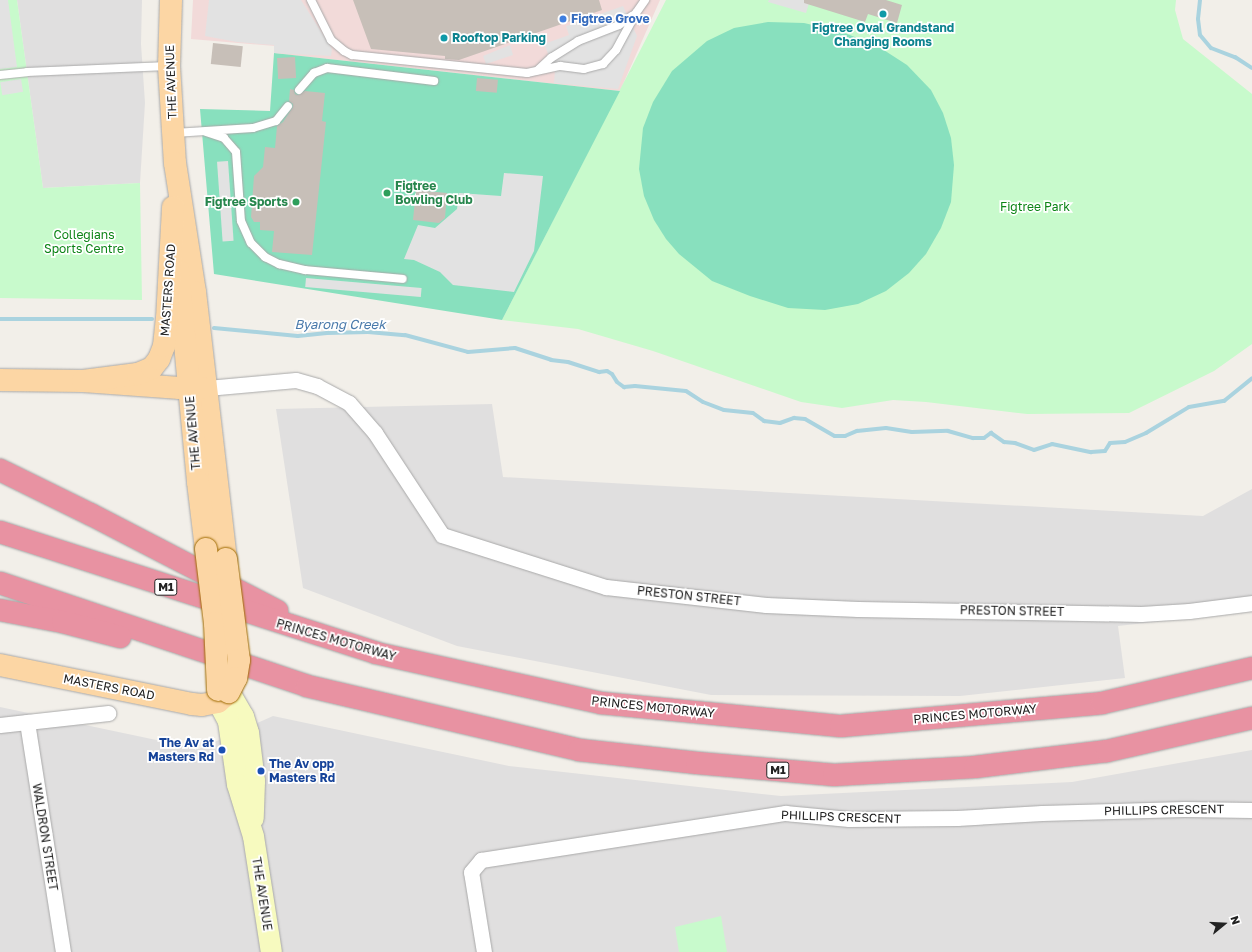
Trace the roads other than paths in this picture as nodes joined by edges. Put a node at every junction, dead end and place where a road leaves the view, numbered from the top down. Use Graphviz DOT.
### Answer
graph roads {
  1 [pos="170,0"];
  2 [pos="311,0"];
  3 [pos="645,0"];
  4 [pos="636,13"];
  5 [pos="169,66"];
  6 [pos="536,71"];
  7 [pos="0,75"];
  8 [pos="434,81"];
  9 [pos="299,90"];
  10 [pos="288,106"];
  11 [pos="206,132"];
  12 [pos="173,133"];
  13 [pos="175,163"];
  14 [pos="403,279"];
  15 [pos="0,380"];
  16 [pos="83,381"];
  17 [pos="198,388"];
  18 [pos="0,470"];
  19 [pos="0,532"];
  20 [pos="0,583"];
  21 [pos="1252,603"];
  22 [pos="0,610"];
  23 [pos="333,641"];
  24 [pos="0,666"];
  25 [pos="1252,668"];
  26 [pos="307,686"];
  27 [pos="225,694"];
  28 [pos="108,713"];
  29 [pos="1252,718"];
  30 [pos="27,722"];
  31 [pos="0,725"];
  32 [pos="1252,810"];
  33 [pos="63,952"];
  34 [pos="271,952"];
  35 [pos="484,952"];
  1 -- 5 [label="main road, THE AVENUE"];
  2 -- 6 [label="lane"];
  3 -- 4 [label="lane"];
  4 -- 6 [label="lane"];
  4 -- 6 [label="lane"];
  5 -- 7 [label="lane"];
  5 -- 12 [label="main road, THE AVENUE"];
  8 -- 9 [label="lane"];
  10 -- 11 [label="lane"];
  11 -- 12 [label="lane"];
  11 -- 14 [label="lane"];
  12 -- 13 [label="main road, THE AVENUE"];
  13 -- 16 [label="main road, MASTERS ROAD"];
  13 -- 17 [label="main road, THE AVENUE"];
  15 -- 16 [label="main road, MASTERS ROAD"];
  16 -- 17 [label="main road, MASTERS ROAD"];
  17 -- 21 [label="street, PRESTON STREET"];
  17 -- 27 [label="main road, THE AVENUE, bridge"];
  17 -- 27 [label="main road, THE AVENUE, bridge"];
  18 -- 23 [label="highway"];
  19 -- 23 [label="highway, PRINCES MOTORWAY / M1"];
  20 -- 26 [label="highway, M1"];
  22 -- 26 [label="highway"];
  23 -- 25 [label="highway, PRINCES MOTORWAY / M1"];
  24 -- 27 [label="main road, MASTERS ROAD"];
  26 -- 29 [label="highway, M1"];
  27 -- 34 [label="main road, THE AVENUE"];
  28 -- 30 [label="street"];
  30 -- 31 [label="street"];
  30 -- 33 [label="street, WALDRON STREET"];
  32 -- 35 [label="street, PHILLIPS CRESCENT"];
}
